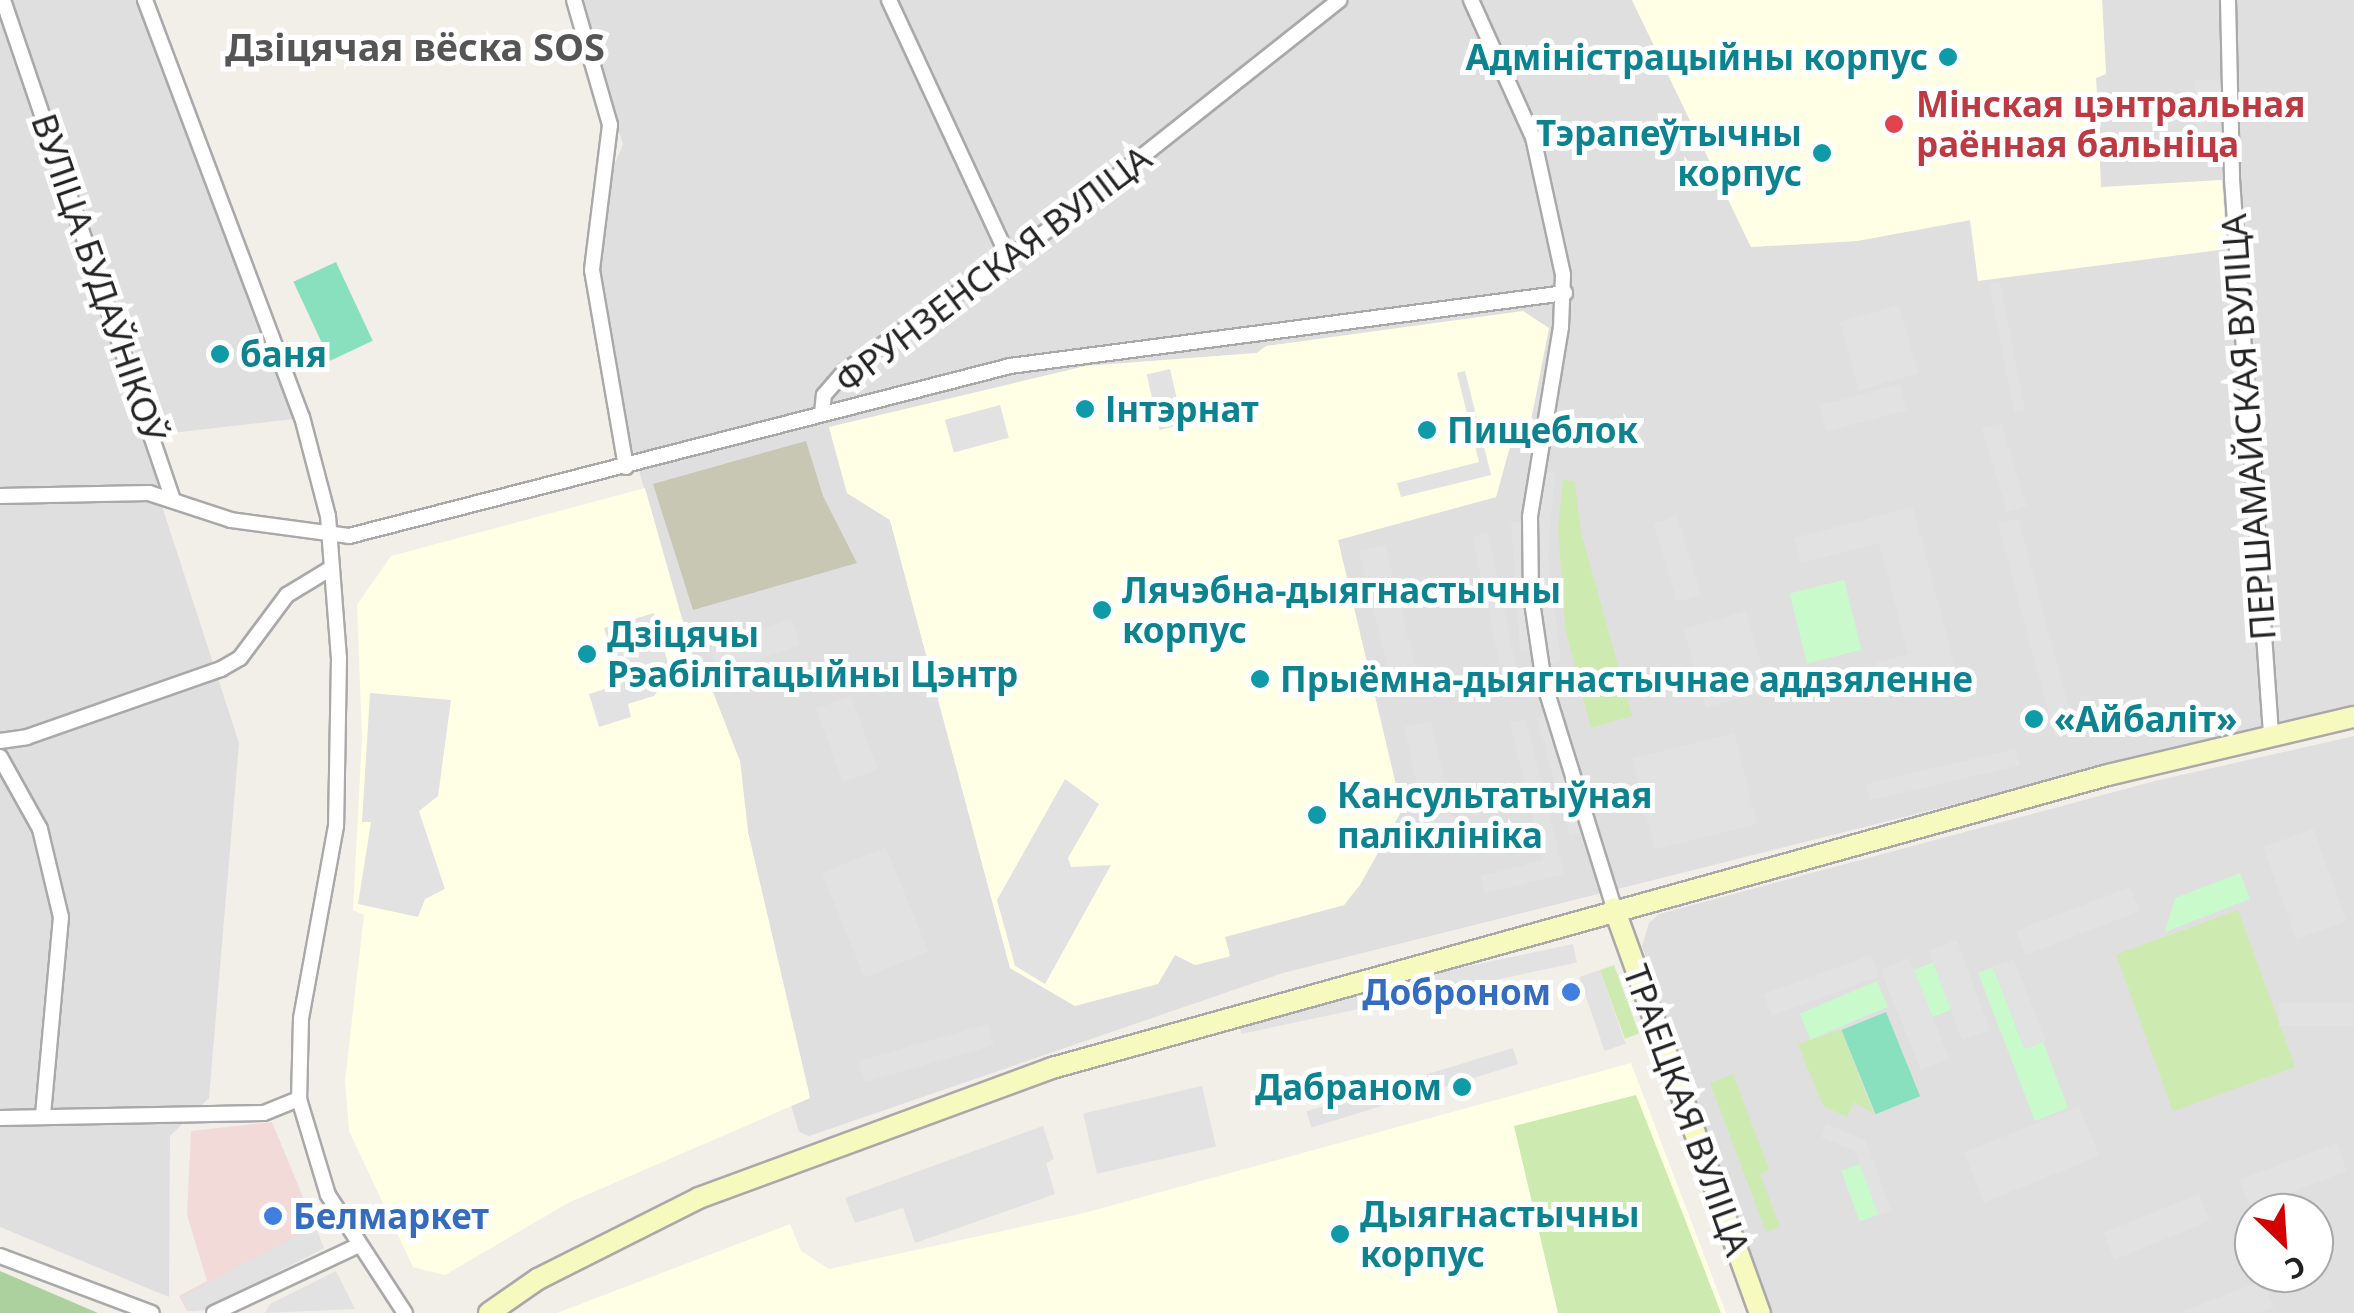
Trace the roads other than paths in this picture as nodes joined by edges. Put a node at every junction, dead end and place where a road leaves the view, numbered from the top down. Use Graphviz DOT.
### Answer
graph roads {
  1 [pos="4,0"];
  2 [pos="145,0"];
  3 [pos="574,0"];
  4 [pos="889,0"];
  5 [pos="1339,0"];
  6 [pos="1471,0"];
  7 [pos="2228,0"];
  8 [pos="1010,258"];
  9 [pos="1565,293"];
  10 [pos="822,413"];
  11 [pos="626,467"];
  12 [pos="0,496"];
  13 [pos="173,500"];
  14 [pos="328,536"];
  15 [pos="330,569"];
  16 [pos="2354,717"];
  17 [pos="2271,734"];
  18 [pos="0,741"];
  19 [pos="0,757"];
  20 [pos="1614,908"];
  21 [pos="299,1099"];
  22 [pos="43,1116"];
  23 [pos="0,1118"];
  24 [pos="357,1246"];
  25 [pos="0,1256"];
  26 [pos="152,1313"];
  27 [pos="214,1313"];
  28 [pos="405,1313"];
  29 [pos="488,1313"];
  30 [pos="1760,1313"];
  1 -- 13 [label="street, ВУЛІЦА БУДАЎНІКОЎ"];
  2 -- 14 [label="street"];
  3 -- 11 [label="street"];
  4 -- 8 [label="street"];
  5 -- 8 [label="street, ФРУНЗЕНСКАЯ ВУЛІЦА"];
  6 -- 9 [label="street"];
  7 -- 17 [label="street, ПЕРШАМАЙСКАЯ ВУЛІЦА"];
  8 -- 10 [label="street, ФРУНЗЕНСКАЯ ВУЛІЦА"];
  9 -- 10 [label="street"];
  9 -- 20 [label="street"];
  10 -- 11 [label="street, ФРУНЗЕНСКАЯ ВУЛІЦА"];
  11 -- 14 [label="street, ФРУНЗЕНСКАЯ ВУЛІЦА"];
  12 -- 13 [label="street"];
  13 -- 14 [label="street"];
  14 -- 15 [label="street"];
  15 -- 18 [label="street"];
  15 -- 21 [label="street"];
  16 -- 17 [label="main road"];
  17 -- 20 [label="main road"];
  19 -- 22 [label="street"];
  20 -- 29 [label="main road"];
  20 -- 30 [label="main road, ТРАЕЦКАЯ ВУЛІЦА"];
  21 -- 22 [label="street"];
  21 -- 24 [label="street"];
  22 -- 23 [label="street"];
  24 -- 27 [label="street"];
  24 -- 28 [label="street"];
  25 -- 26 [label="street"];
}
